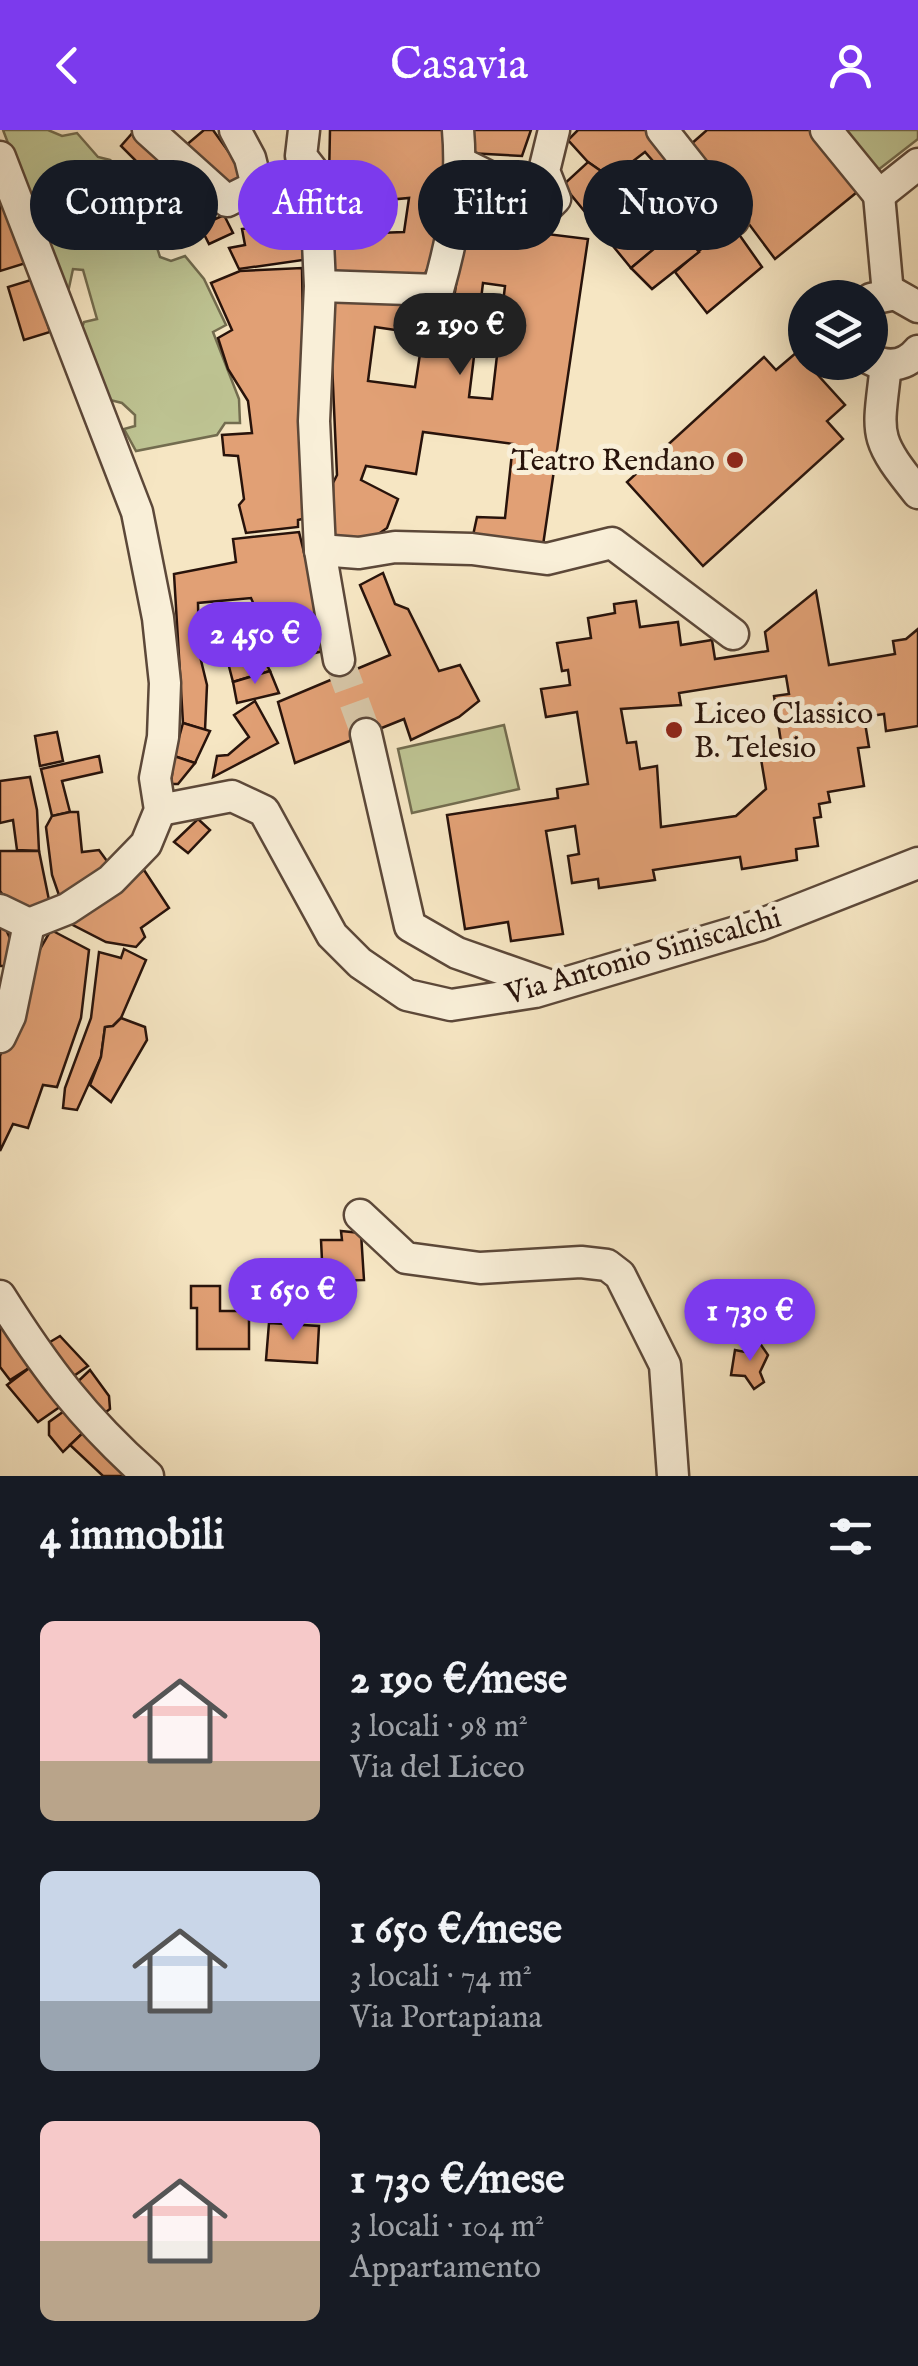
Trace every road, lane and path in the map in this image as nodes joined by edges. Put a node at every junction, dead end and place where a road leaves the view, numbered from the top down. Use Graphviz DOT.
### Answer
graph roads {
  1 [pos="148,130"];
  2 [pos="235,130"];
  3 [pos="276,130"];
  4 [pos="304,130"];
  5 [pos="458,130"];
  6 [pos="554,130"];
  7 [pos="662,130"];
  8 [pos="826,130"];
  9 [pos="0,157"];
  10 [pos="303,160"];
  11 [pos="304,160"];
  12 [pos="461,160"];
  13 [pos="546,160"];
  14 [pos="686,160"];
  15 [pos="918,164"];
  16 [pos="879,194"];
  17 [pos="318,250"];
  18 [pos="449,250"];
  19 [pos="879,280"];
  20 [pos="320,286"];
  21 [pos="888,297"];
  22 [pos="918,307"];
  23 [pos="918,352"];
  24 [pos="888,362"];
  25 [pos="878,380"];
  26 [pos="918,492"];
  27 [pos="320,550"];
  28 [pos="733,634"];
  29 [pos="339,660"];
  30 [pos="366,734"];
  31 [pos="160,810"];
  32 [pos="918,863"];
  33 [pos="0,910"];
  34 [pos="39,921"];
  35 [pos="552,986"];
  36 [pos="0,1037"];
  37 [pos="360,1215"];
  38 [pos="0,1296"];
  39 [pos="148,1476"];
  40 [pos="673,1476"];
  1 -- 2 [label="street"];
  3 -- 10 [label="street"];
  4 -- 11 [label="street"];
  5 -- 12 [label="street"];
  6 -- 13 [label="street"];
  7 -- 14 [label="street"];
  8 -- 16 [label="street"];
  9 -- 31 [label="street"];
  15 -- 16 [label="street"];
  16 -- 19 [label="street"];
  17 -- 20 [label="street"];
  18 -- 20 [label="street"];
  20 -- 27 [label="street"];
  21 -- 22 [label="street"];
  23 -- 24 [label="street"];
  25 -- 26 [label="street"];
  27 -- 28 [label="street"];
  27 -- 29 [label="street"];
  30 -- 35 [label="street"];
  31 -- 34 [label="street"];
  31 -- 35 [label="street, Via Antonio Siniscalchi"];
  32 -- 35 [label="street, Via Antonio Siniscalchi"];
  33 -- 34 [label="street"];
  34 -- 36 [label="street"];
  37 -- 40 [label="street"];
  38 -- 39 [label="street"];
}
